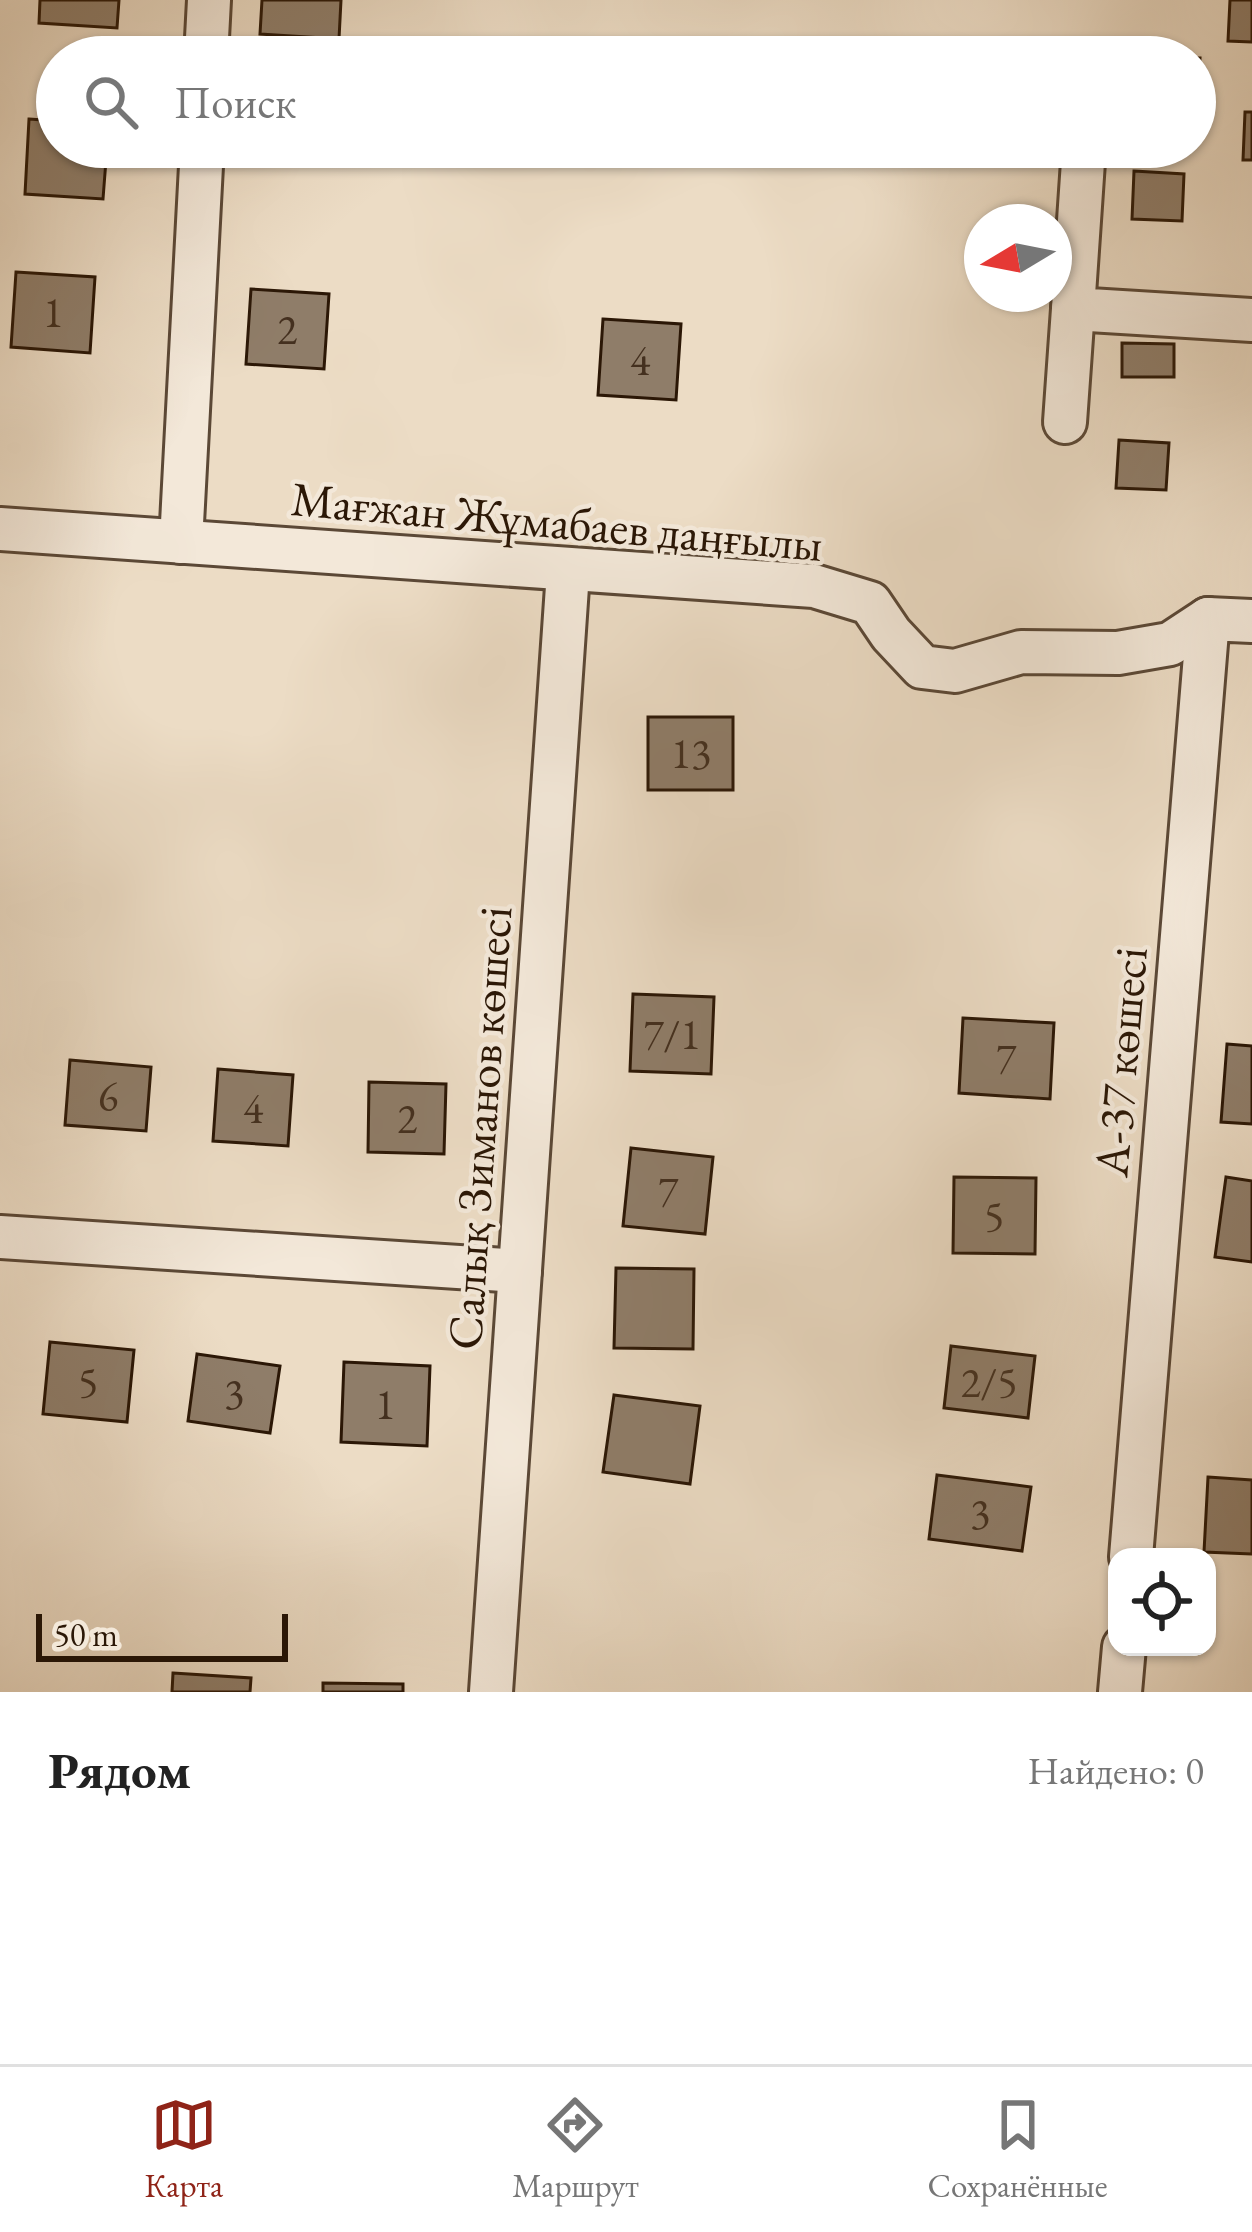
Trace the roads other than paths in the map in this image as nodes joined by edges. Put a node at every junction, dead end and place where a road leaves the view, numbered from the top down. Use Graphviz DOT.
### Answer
graph roads {
  1 [pos="209,0"];
  2 [pos="207,36"];
  3 [pos="201,168"];
  4 [pos="1083,168"];
  5 [pos="1073,309"];
  6 [pos="1252,320"];
  7 [pos="1065,422"];
  8 [pos="0,529"];
  9 [pos="181,542"];
  10 [pos="568,572"];
  11 [pos="1208,619"];
  12 [pos="1252,621"];
  13 [pos="0,1238"];
  14 [pos="520,1271"];
  15 [pos="1132,1548"];
  16 [pos="1123,1656"];
  17 [pos="490,1692"];
  18 [pos="1120,1692"];
  1 -- 2 [label="street"];
  3 -- 9 [label="street"];
  4 -- 5 [label="street"];
  5 -- 6 [label="street"];
  5 -- 7 [label="street"];
  8 -- 9 [label="street, Мағжан Жұмабаев даңғылы"];
  9 -- 10 [label="street, Мағжан Жұмабаев даңғылы"];
  10 -- 11 [label="street, Мағжан Жұмабаев даңғылы"];
  10 -- 14 [label="street, Салық Зиманов көшесі"];
  11 -- 12 [label="street"];
  11 -- 15 [label="street, А-37 көшесі"];
  13 -- 14 [label="street"];
  14 -- 17 [label="street, Салық Зиманов көшесі"];
  16 -- 18 [label="street"];
}
